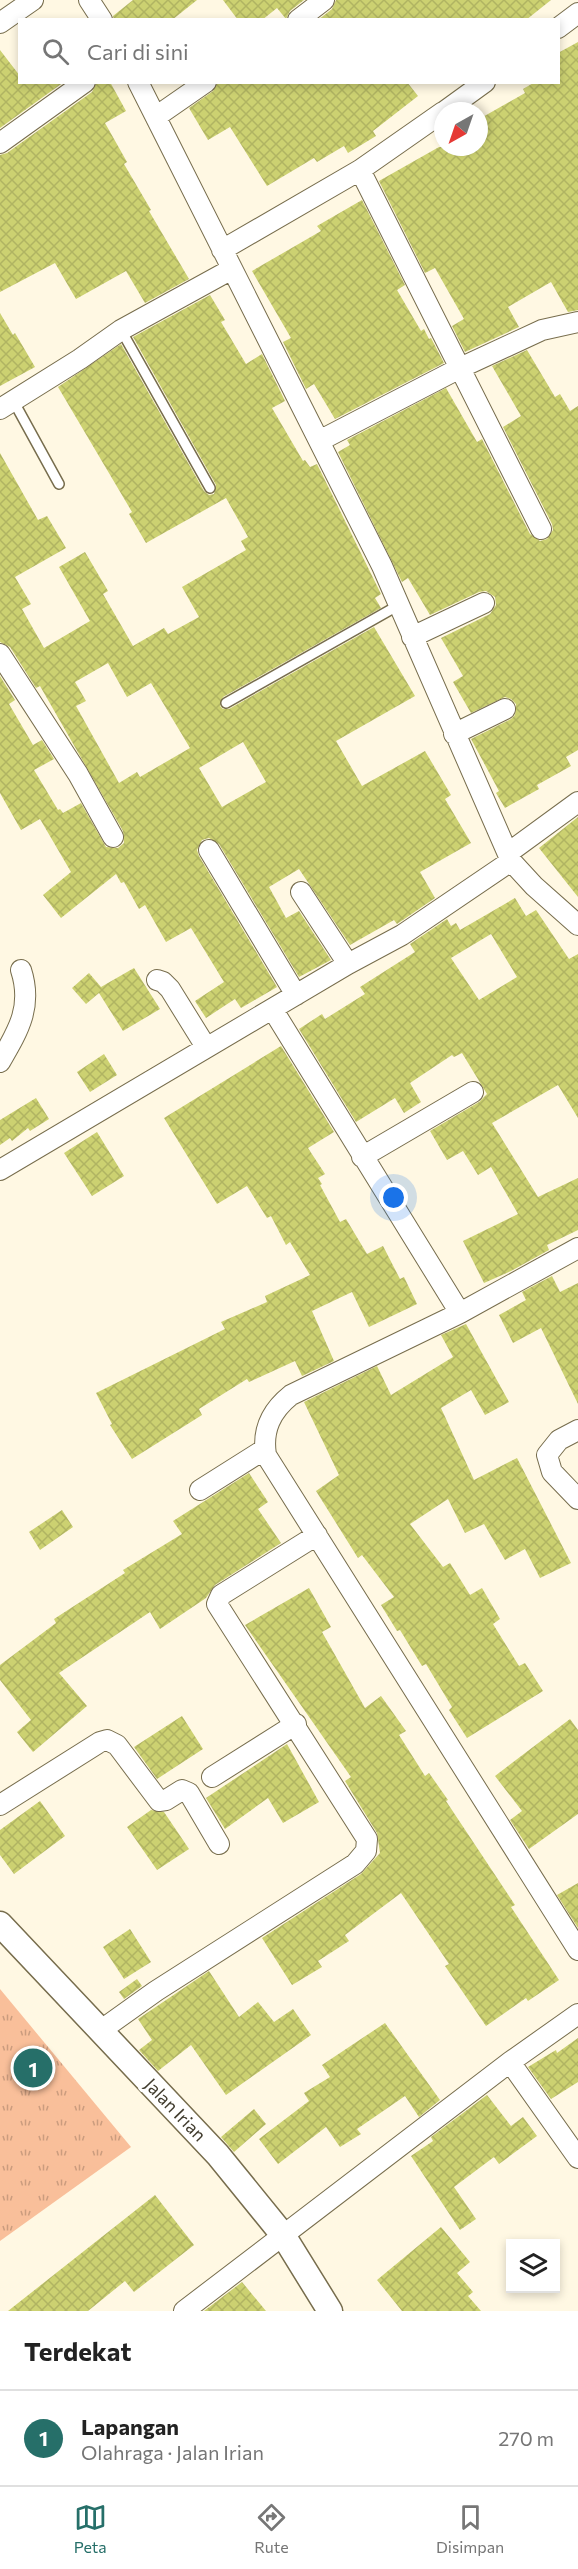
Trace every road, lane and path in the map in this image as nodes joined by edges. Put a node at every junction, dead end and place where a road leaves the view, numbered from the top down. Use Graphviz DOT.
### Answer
graph roads {
  1 [pos="33,0"];
  2 [pos="89,0"];
  3 [pos="324,0"];
  4 [pos="578,13"];
  5 [pos="101,18"];
  6 [pos="301,18"];
  7 [pos="0,23"];
  8 [pos="560,26"];
  9 [pos="82,84"];
  10 [pos="139,84"];
  11 [pos="203,84"];
  12 [pos="482,84"];
  13 [pos="458,102"];
  14 [pos="157,116"];
  15 [pos="434,119"];
  16 [pos="0,143"];
  17 [pos="360,170"];
  18 [pos="222,250"];
  19 [pos="232,269"];
  20 [pos="578,322"];
  21 [pos="121,330"];
  22 [pos="460,368"];
  23 [pos="7,405"];
  24 [pos="319,441"];
  25 [pos="59,484"];
  26 [pos="210,488"];
  27 [pos="541,529"];
  28 [pos="484,603"];
  29 [pos="399,606"];
  30 [pos="412,637"];
  31 [pos="0,654"];
  32 [pos="226,703"];
  33 [pos="505,709"];
  34 [pos="454,734"];
  35 [pos="578,802"];
  36 [pos="113,837"];
  37 [pos="209,850"];
  38 [pos="509,857"];
  39 [pos="302,892"];
  40 [pos="578,925"];
  41 [pos="348,964"];
  42 [pos="21,970"];
  43 [pos="157,980"];
  44 [pos="296,995"];
  45 [pos="273,1010"];
  46 [pos="206,1047"];
  47 [pos="0,1062"];
  48 [pos="472,1092"];
  49 [pos="362,1157"];
  50 [pos="0,1170"];
  51 [pos="578,1248"];
  52 [pos="460,1313"];
  53 [pos="578,1430"];
  54 [pos="265,1449"];
  55 [pos="200,1490"];
  56 [pos="578,1499"];
  57 [pos="317,1535"];
  58 [pos="296,1724"];
  59 [pos="212,1776"];
  60 [pos="0,1805"];
  61 [pos="219,1844"];
  62 [pos="0,1924"];
  63 [pos="578,1950"];
  64 [pos="578,2014"];
  65 [pos="100,2031"];
  66 [pos="510,2062"];
  67 [pos="578,2158"];
  68 [pos="283,2235"];
  69 [pos="184,2311"];
  70 [pos="330,2311"];
  1 -- 7 [label="street"];
  2 -- 5 [label="street"];
  3 -- 6 [label="street"];
  4 -- 8 [label="street"];
  9 -- 16 [label="street"];
  10 -- 14 [label="street"];
  11 -- 14 [label="street"];
  12 -- 13 [label="street"];
  14 -- 18 [label="street"];
  15 -- 17 [label="street"];
  17 -- 18 [label="street"];
  17 -- 22 [label="street"];
  18 -- 19 [label="street"];
  19 -- 21 [label="street"];
  19 -- 24 [label="street"];
  20 -- 22 [label="street"];
  21 -- 23 [label="street"];
  21 -- 26 [label="lane"];
  22 -- 24 [label="street"];
  22 -- 27 [label="street"];
  23 -- 25 [label="lane"];
  24 -- 29 [label="street"];
  28 -- 30 [label="street"];
  29 -- 30 [label="street"];
  29 -- 32 [label="lane"];
  30 -- 34 [label="street"];
  31 -- 36 [label="street"];
  33 -- 34 [label="street"];
  34 -- 38 [label="street"];
  35 -- 38 [label="street"];
  37 -- 44 [label="street"];
  38 -- 40 [label="street"];
  38 -- 41 [label="street"];
  39 -- 41 [label="street"];
  41 -- 44 [label="street"];
  42 -- 47 [label="street"];
  43 -- 46 [label="street"];
  44 -- 45 [label="street"];
  45 -- 46 [label="street"];
  45 -- 49 [label="street"];
  46 -- 50 [label="street"];
  48 -- 49 [label="street"];
  49 -- 52 [label="street"];
  51 -- 52 [label="street"];
  52 -- 54 [label="street"];
  53 -- 56 [label="street"];
  54 -- 55 [label="street"];
  54 -- 57 [label="street"];
  57 -- 58 [label="street"];
  57 -- 63 [label="street"];
  58 -- 59 [label="street"];
  58 -- 65 [label="street"];
  60 -- 61 [label="street"];
  62 -- 65 [label="street, Jalan Irian"];
  64 -- 66 [label="street"];
  65 -- 68 [label="street, Jalan Irian"];
  66 -- 67 [label="street"];
  66 -- 68 [label="street"];
  68 -- 69 [label="street"];
  68 -- 70 [label="street, Jalan Irian"];
}
